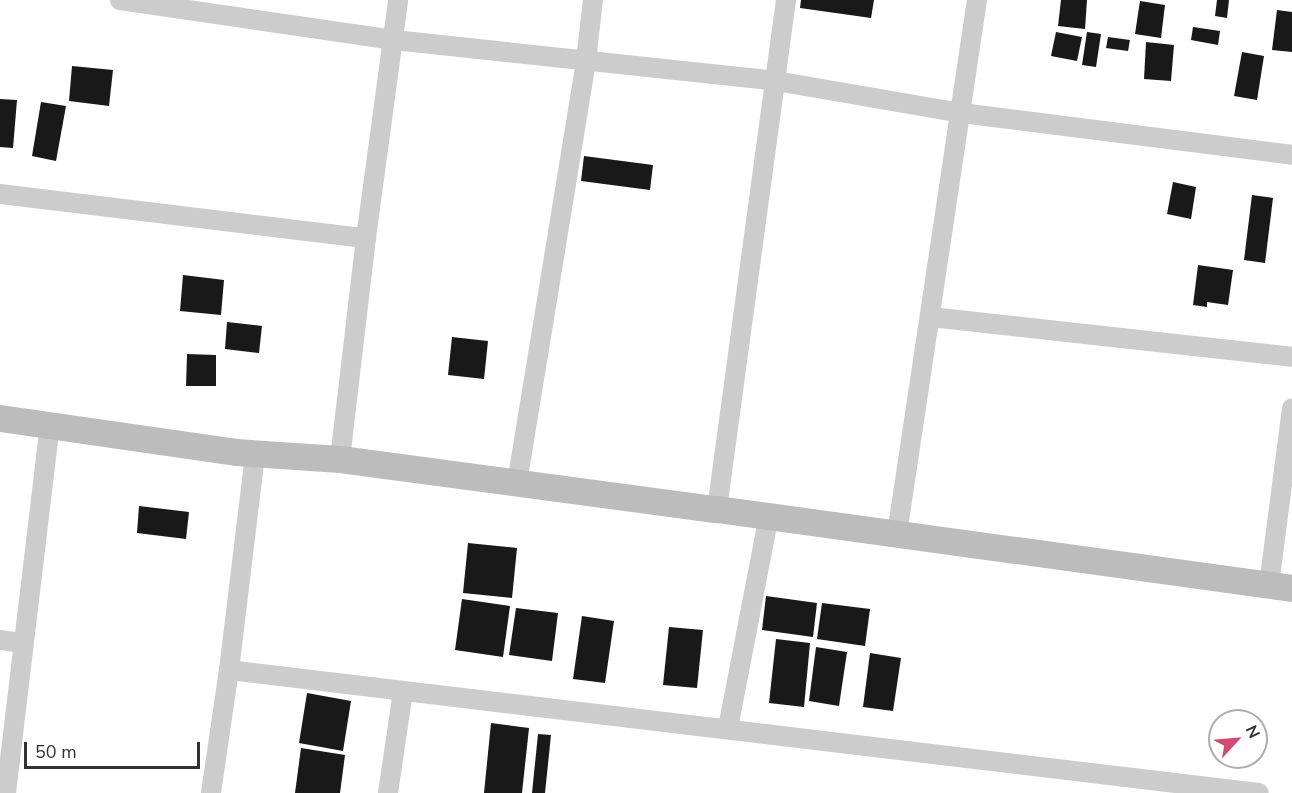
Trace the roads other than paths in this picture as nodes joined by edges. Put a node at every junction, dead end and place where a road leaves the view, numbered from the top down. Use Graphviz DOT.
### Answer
graph roads {
  1 [pos="120,0"];
  2 [pos="398,0"];
  3 [pos="593,0"];
  4 [pos="786,0"];
  5 [pos="977,0"];
  6 [pos="394,40"];
  7 [pos="586,61"];
  8 [pos="776,81"];
  9 [pos="961,113"];
  10 [pos="1292,155"];
  11 [pos="0,194"];
  12 [pos="366,238"];
  13 [pos="931,317"];
  14 [pos="1292,357"];
  15 [pos="1292,408"];
  16 [pos="0,418"];
  17 [pos="51,426"];
  18 [pos="255,455"];
  19 [pos="340,459"];
  20 [pos="518,483"];
  21 [pos="717,508"];
  22 [pos="769,516"];
  23 [pos="897,534"];
  24 [pos="1280,587"];
  25 [pos="0,640"];
  26 [pos="22,643"];
  27 [pos="229,670"];
  28 [pos="403,691"];
  29 [pos="728,728"];
  30 [pos="6,793"];
  31 [pos="211,793"];
  32 [pos="388,793"];
  33 [pos="1259,793"];
  1 -- 6 [label="street"];
  2 -- 6 [label="street"];
  3 -- 7 [label="street"];
  4 -- 8 [label="street"];
  5 -- 9 [label="street"];
  6 -- 7 [label="street"];
  6 -- 12 [label="street"];
  7 -- 8 [label="street"];
  7 -- 20 [label="street"];
  8 -- 9 [label="street"];
  8 -- 21 [label="street"];
  9 -- 10 [label="street"];
  9 -- 13 [label="street"];
  11 -- 12 [label="street"];
  12 -- 19 [label="street"];
  13 -- 14 [label="street"];
  13 -- 23 [label="street"];
  15 -- 24 [label="street"];
  16 -- 17 [label="street"];
  17 -- 18 [label="street"];
  17 -- 26 [label="street"];
  18 -- 19 [label="street"];
  18 -- 27 [label="street"];
  19 -- 20 [label="street"];
  20 -- 21 [label="street"];
  21 -- 22 [label="street"];
  22 -- 23 [label="street"];
  22 -- 29 [label="street"];
  23 -- 24 [label="street"];
  25 -- 26 [label="street"];
  26 -- 30 [label="street"];
  27 -- 28 [label="street"];
  27 -- 31 [label="street"];
  28 -- 29 [label="street"];
  28 -- 32 [label="street"];
  29 -- 33 [label="street"];
}
